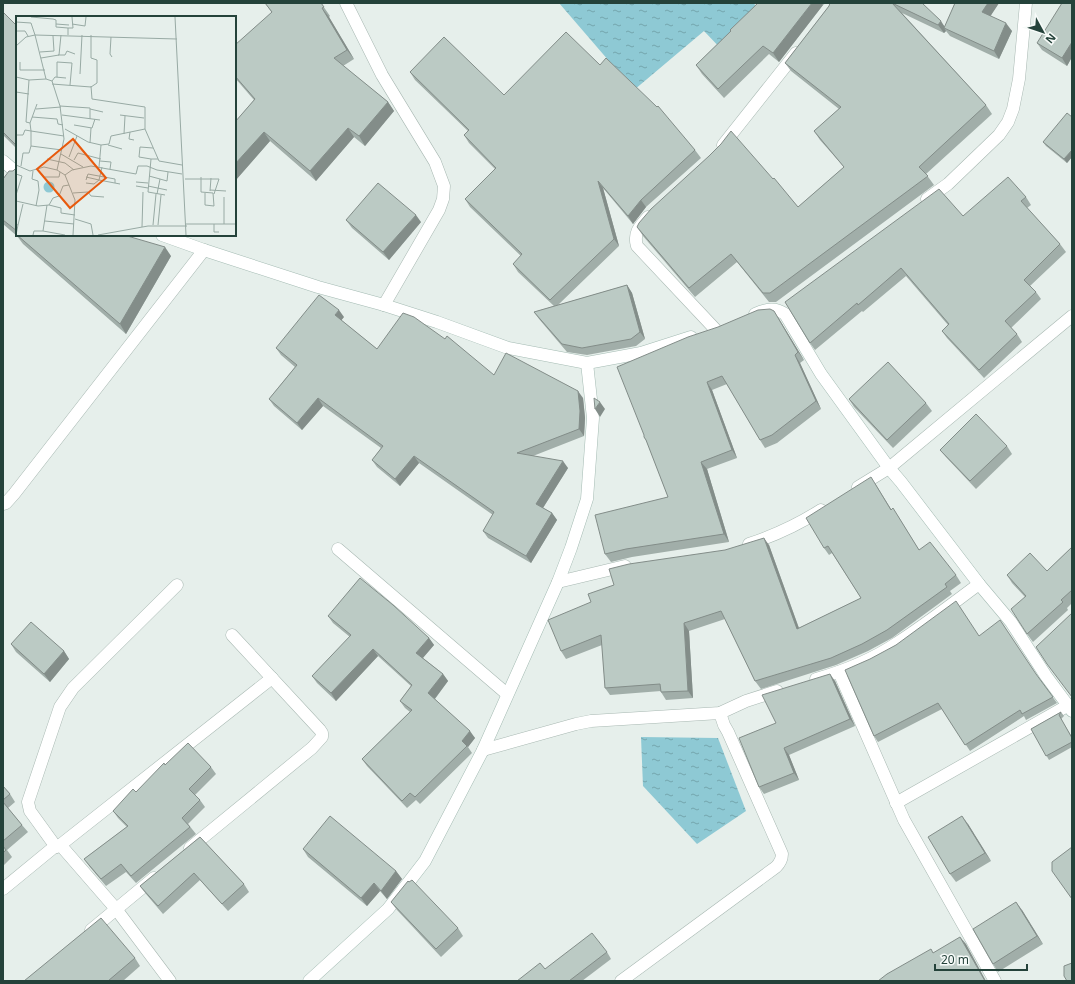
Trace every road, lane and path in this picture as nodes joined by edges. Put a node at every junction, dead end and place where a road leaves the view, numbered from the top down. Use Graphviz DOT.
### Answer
graph roads {
  1 [pos="346,3"];
  2 [pos="1026,3"];
  3 [pos="805,42"];
  4 [pos="716,153"];
  5 [pos="3,161"];
  6 [pos="16,172"];
  7 [pos="658,206"];
  8 [pos="916,208"];
  9 [pos="165,236"];
  10 [pos="204,250"];
  11 [pos="791,300"];
  12 [pos="384,305"];
  13 [pos="778,309"];
  14 [pos="1072,316"];
  15 [pos="747,317"];
  16 [pos="727,325"];
  17 [pos="715,329"];
  18 [pos="587,364"];
  19 [pos="889,468"];
  20 [pos="849,493"];
  21 [pos="3,504"];
  22 [pos="829,505"];
  23 [pos="736,548"];
  24 [pos="338,549"];
  25 [pos="633,564"];
  26 [pos="558,582"];
  27 [pos="178,584"];
  28 [pos="979,584"];
  29 [pos="232,635"];
  30 [pos="839,672"];
  31 [pos="272,678"];
  32 [pos="803,683"];
  33 [pos="789,688"];
  34 [pos="507,694"];
  35 [pos="1070,708"];
  36 [pos="720,713"];
  37 [pos="483,750"];
  38 [pos="896,803"];
  39 [pos="57,846"];
  40 [pos="183,854"];
  41 [pos="165,869"];
  42 [pos="3,889"];
  43 [pos="116,909"];
  44 [pos="81,938"];
  45 [pos="170,981"];
  46 [pos="309,981"];
  47 [pos="621,981"];
  48 [pos="995,981"];
  1 -- 12 [label="street"];
  2 -- 8 [label="street"];
  3 -- 4 [label="street"];
  5 -- 6 [label="street"];
  7 -- 17 [label="street"];
  9 -- 10 [label="street"];
  10 -- 12 [label="street"];
  10 -- 21 [label="street"];
  11 -- 13 [label="street"];
  12 -- 18 [label="street"];
  13 -- 15 [label="street"];
  13 -- 19 [label="street"];
  14 -- 19 [label="street"];
  16 -- 17 [label="street"];
  17 -- 18 [label="street"];
  18 -- 26 [label="street"];
  19 -- 20 [label="street"];
  19 -- 28 [label="street"];
  22 -- 23 [label="street"];
  24 -- 34 [label="street"];
  25 -- 26 [label="street"];
  26 -- 34 [label="street"];
  27 -- 39 [label="street"];
  28 -- 30 [label="street"];
  28 -- 35 [label="street"];
  29 -- 31 [label="street"];
  30 -- 32 [label="street"];
  30 -- 38 [label="street"];
  31 -- 39 [label="street"];
  31 -- 40 [label="street"];
  33 -- 36 [label="street"];
  34 -- 37 [label="street"];
  35 -- 38 [label="street"];
  36 -- 37 [label="street"];
  36 -- 47 [label="street"];
  37 -- 46 [label="street"];
  38 -- 48 [label="street"];
  39 -- 42 [label="street"];
  39 -- 43 [label="street"];
  41 -- 43 [label="street"];
  43 -- 44 [label="street"];
  43 -- 45 [label="street"];
}
